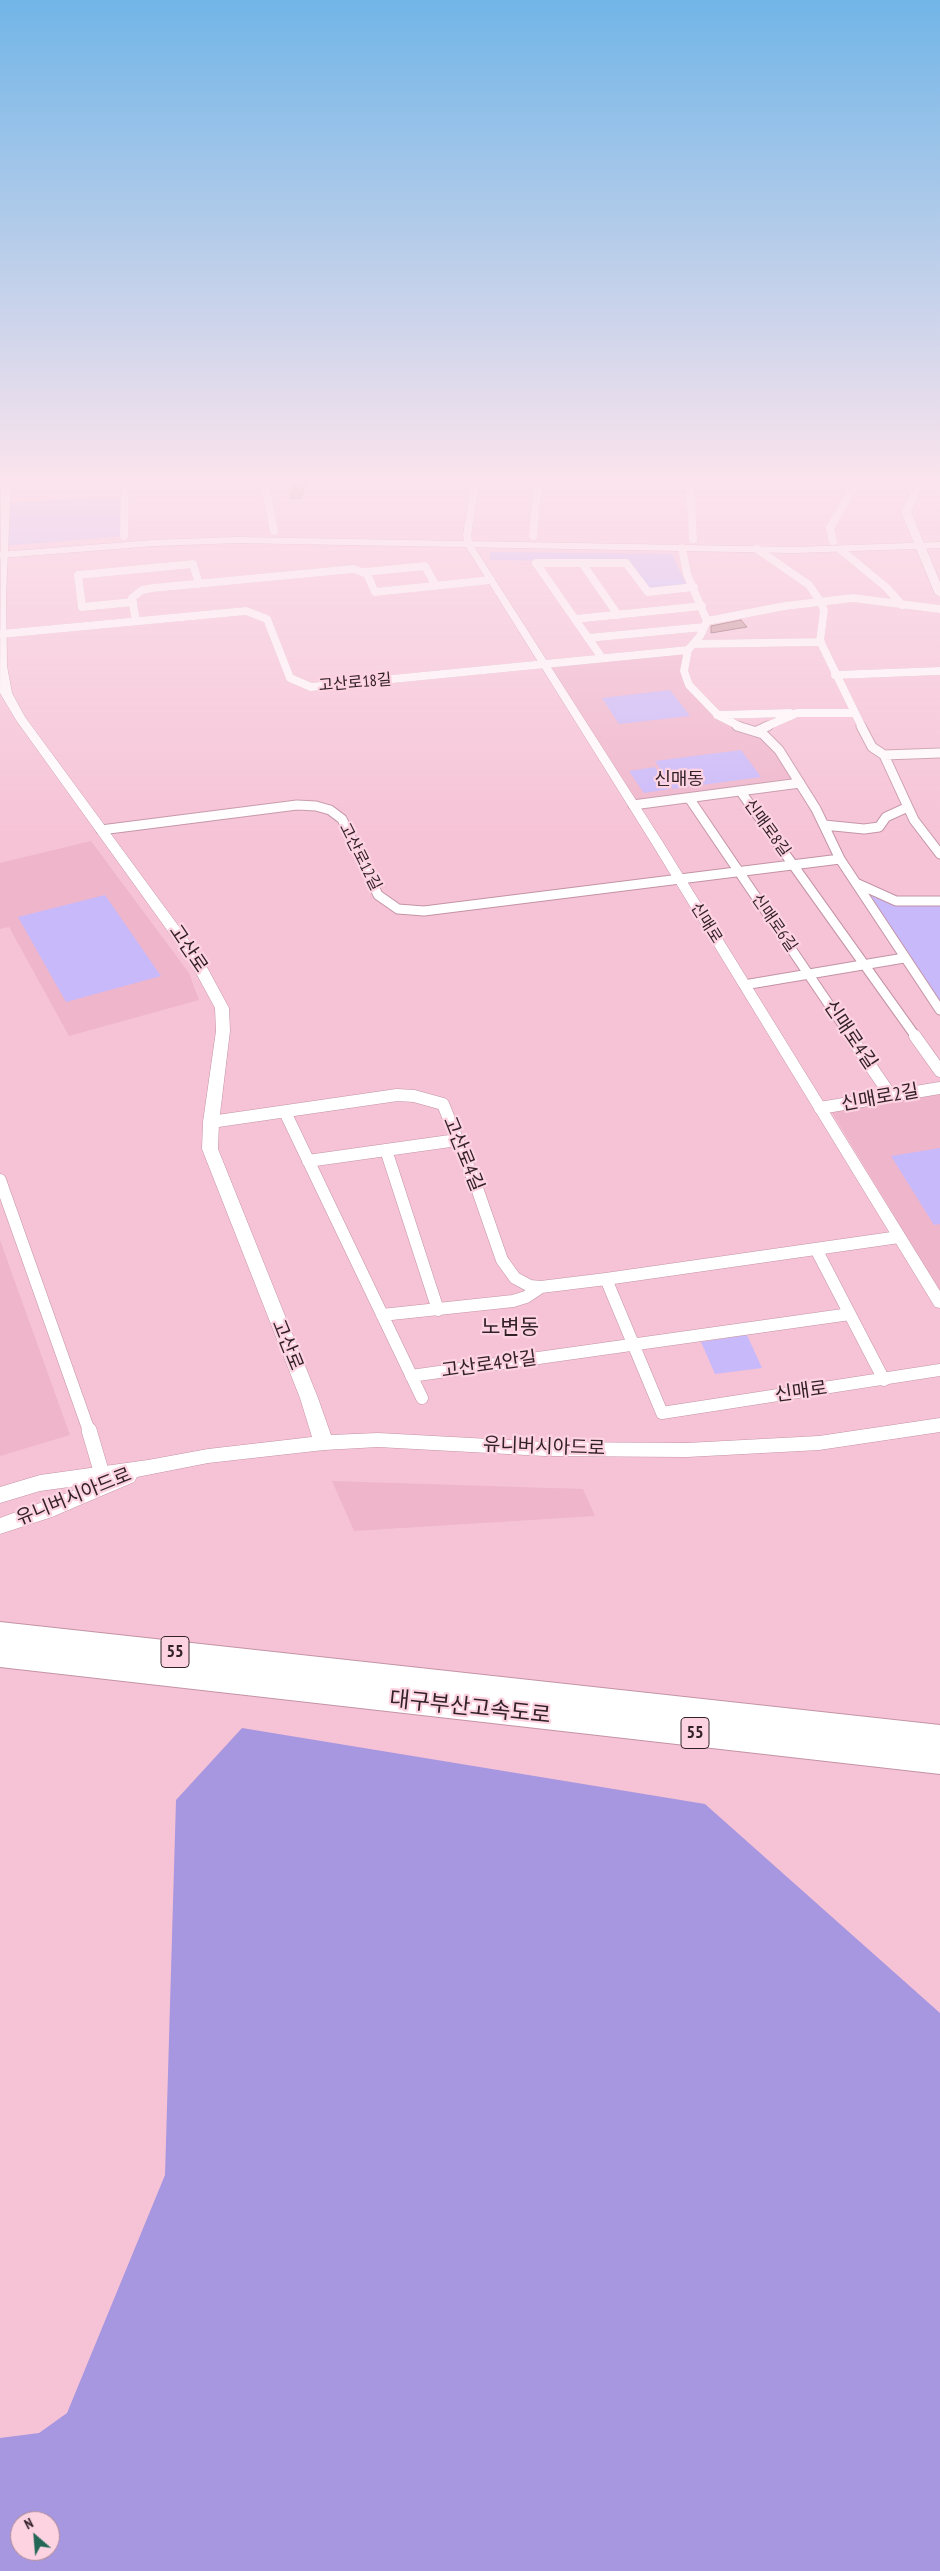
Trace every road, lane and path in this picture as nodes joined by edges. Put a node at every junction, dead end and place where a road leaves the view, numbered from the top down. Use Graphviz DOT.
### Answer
graph roads {
  1 [pos="133,602"];
  2 [pos="1,603"];
  3 [pos="81,603"];
  4 [pos="123,603"];
  5 [pos="505,603"];
  6 [pos="563,603"];
  7 [pos="610,603"];
  8 [pos="701,603"];
  9 [pos="810,603"];
  10 [pos="821,603"];
  11 [pos="890,603"];
  12 [pos="902,605"];
  13 [pos="702,606"];
  14 [pos="940,609"];
  15 [pos="618,615"];
  16 [pos="575,620"];
  17 [pos="136,621"];
  18 [pos="705,624"];
  19 [pos="1,634"];
  20 [pos="588,638"];
  21 [pos="821,642"];
  22 [pos="691,647"];
  23 [pos="602,658"];
  24 [pos="543,664"];
  25 [pos="940,671"];
  26 [pos="835,675"];
  27 [pos="796,713"];
  28 [pos="854,713"];
  29 [pos="718,715"];
  30 [pos="757,731"];
  31 [pos="940,753"];
  32 [pos="884,755"];
  33 [pos="800,783"];
  34 [pos="741,792"];
  35 [pos="689,798"];
  36 [pos="633,805"];
  37 [pos="908,807"];
  38 [pos="824,825"];
  39 [pos="101,830"];
  40 [pos="940,854"];
  41 [pos="840,859"];
  42 [pos="793,864"];
  43 [pos="738,872"];
  44 [pos="678,878"];
  45 [pos="856,883"];
  46 [pos="940,901"];
  47 [pos="904,958"];
  48 [pos="864,965"];
  49 [pos="809,974"];
  50 [pos="744,985"];
  51 [pos="940,1010"];
  52 [pos="940,1071"];
  53 [pos="940,1088"];
  54 [pos="891,1096"];
  55 [pos="820,1108"];
  56 [pos="285,1112"];
  57 [pos="211,1122"];
  58 [pos="457,1140"];
  59 [pos="386,1150"];
  60 [pos="308,1161"];
  61 [pos="0,1180"];
  62 [pos="899,1237"];
  63 [pos="816,1249"];
  64 [pos="606,1279"];
  65 [pos="541,1287"];
  66 [pos="940,1303"];
  67 [pos="438,1310"];
  68 [pos="850,1314"];
  69 [pos="382,1315"];
  70 [pos="634,1346"];
  71 [pos="940,1370"];
  72 [pos="411,1376"];
  73 [pos="884,1380"];
  74 [pos="422,1398"];
  75 [pos="940,1425"];
  76 [pos="324,1443"];
  77 [pos="148,1468"];
  78 [pos="102,1474"];
  79 [pos="0,1495"];
  80 [pos="0,1526"];
  81 [pos="0,1634"];
  82 [pos="0,1655"];
  83 [pos="348,1682"];
  84 [pos="453,1695"];
  85 [pos="940,1738"];
  86 [pos="940,1761"];
  1 -- 17 [label="street"];
  2 -- 19 [label="main road, 고산로"];
  3 -- 4 [label="street"];
  5 -- 24 [label="street, 신매로"];
  6 -- 16 [label="street"];
  7 -- 15 [label="street"];
  8 -- 13 [label="street"];
  9 -- 18 [label="street"];
  10 -- 21 [label="street"];
  11 -- 12 [label="street"];
  12 -- 14 [label="street"];
  13 -- 15 [label="street"];
  13 -- 18 [label="street"];
  15 -- 16 [label="street"];
  16 -- 20 [label="street"];
  17 -- 19 [label="street, 고산로18길"];
  17 -- 24 [label="street, 고산로18길"];
  18 -- 20 [label="street"];
  18 -- 22 [label="street"];
  19 -- 39 [label="main road, 고산로"];
  20 -- 23 [label="street"];
  21 -- 22 [label="street, 고산로18길"];
  21 -- 26 [label="street"];
  22 -- 23 [label="street, 고산로18길"];
  22 -- 29 [label="street"];
  23 -- 24 [label="street, 고산로18길"];
  24 -- 36 [label="street, 신매로"];
  25 -- 26 [label="street"];
  26 -- 28 [label="street"];
  27 -- 28 [label="street"];
  27 -- 29 [label="street"];
  27 -- 30 [label="street"];
  28 -- 32 [label="street"];
  29 -- 30 [label="street"];
  30 -- 33 [label="street"];
  31 -- 32 [label="street"];
  32 -- 37 [label="street"];
  33 -- 34 [label="street, 신매로8길"];
  33 -- 38 [label="street"];
  34 -- 35 [label="street, 신매로8길"];
  34 -- 42 [label="street, 신매로8길"];
  35 -- 36 [label="street, 신매로8길"];
  35 -- 43 [label="street"];
  36 -- 44 [label="street, 신매로"];
  37 -- 38 [label="street"];
  37 -- 40 [label="street"];
  38 -- 41 [label="street"];
  39 -- 44 [label="street, 고산로12길"];
  39 -- 57 [label="main road, 고산로"];
  41 -- 42 [label="street, 신매로6길"];
  41 -- 45 [label="street"];
  42 -- 43 [label="street, 신매로6길"];
  42 -- 48 [label="street"];
  43 -- 44 [label="street, 신매로6길"];
  43 -- 49 [label="street, 신매로6길"];
  44 -- 50 [label="street, 신매로"];
  45 -- 46 [label="street"];
  45 -- 47 [label="street"];
  47 -- 48 [label="street, 신매로4길"];
  47 -- 51 [label="street"];
  48 -- 49 [label="street, 신매로4길"];
  48 -- 52 [label="street"];
  49 -- 50 [label="street, 신매로4길"];
  49 -- 54 [label="street, 신매로4길"];
  50 -- 55 [label="street, 신매로"];
  53 -- 54 [label="street, 신매로2길"];
  54 -- 55 [label="street, 신매로2길"];
  55 -- 62 [label="street, 신매로"];
  56 -- 57 [label="street, 고산로4길"];
  56 -- 58 [label="street, 고산로4길"];
  56 -- 60 [label="street"];
  57 -- 76 [label="main road, 고산로"];
  58 -- 59 [label="street"];
  58 -- 65 [label="street, 고산로4길"];
  59 -- 60 [label="street"];
  59 -- 67 [label="street"];
  60 -- 69 [label="street"];
  61 -- 78 [label="street"];
  62 -- 63 [label="street, 고산로4길"];
  62 -- 66 [label="street, 신매로"];
  63 -- 64 [label="street, 고산로4길"];
  63 -- 68 [label="street"];
  64 -- 65 [label="street, 고산로4길"];
  64 -- 70 [label="street"];
  65 -- 67 [label="street"];
  67 -- 69 [label="street"];
  68 -- 70 [label="street, 고산로4안길"];
  68 -- 73 [label="street"];
  69 -- 72 [label="street"];
  70 -- 72 [label="street, 고산로4안길"];
  70 -- 73 [label="street, 신매로"];
  71 -- 73 [label="street, 신매로"];
  72 -- 74 [label="street"];
  75 -- 76 [label="main road, 유니버시아드로"];
  76 -- 77 [label="main road, 유니버시아드로"];
  77 -- 78 [label="main road, 유니버시아드로"];
  77 -- 80 [label="main road, 유니버시아드로"];
  78 -- 79 [label="main road, 유니버시아드로"];
  81 -- 83 [label="highway, 대구부산고속도로 / 55"];
  82 -- 83 [label="highway, 대구부산고속도로 / 55"];
  83 -- 84 [label="highway, 대구부산고속도로 / 55"];
  84 -- 85 [label="highway, 대구부산고속도로 / 55"];
  84 -- 86 [label="highway, 대구부산고속도로 / 55"];
}
